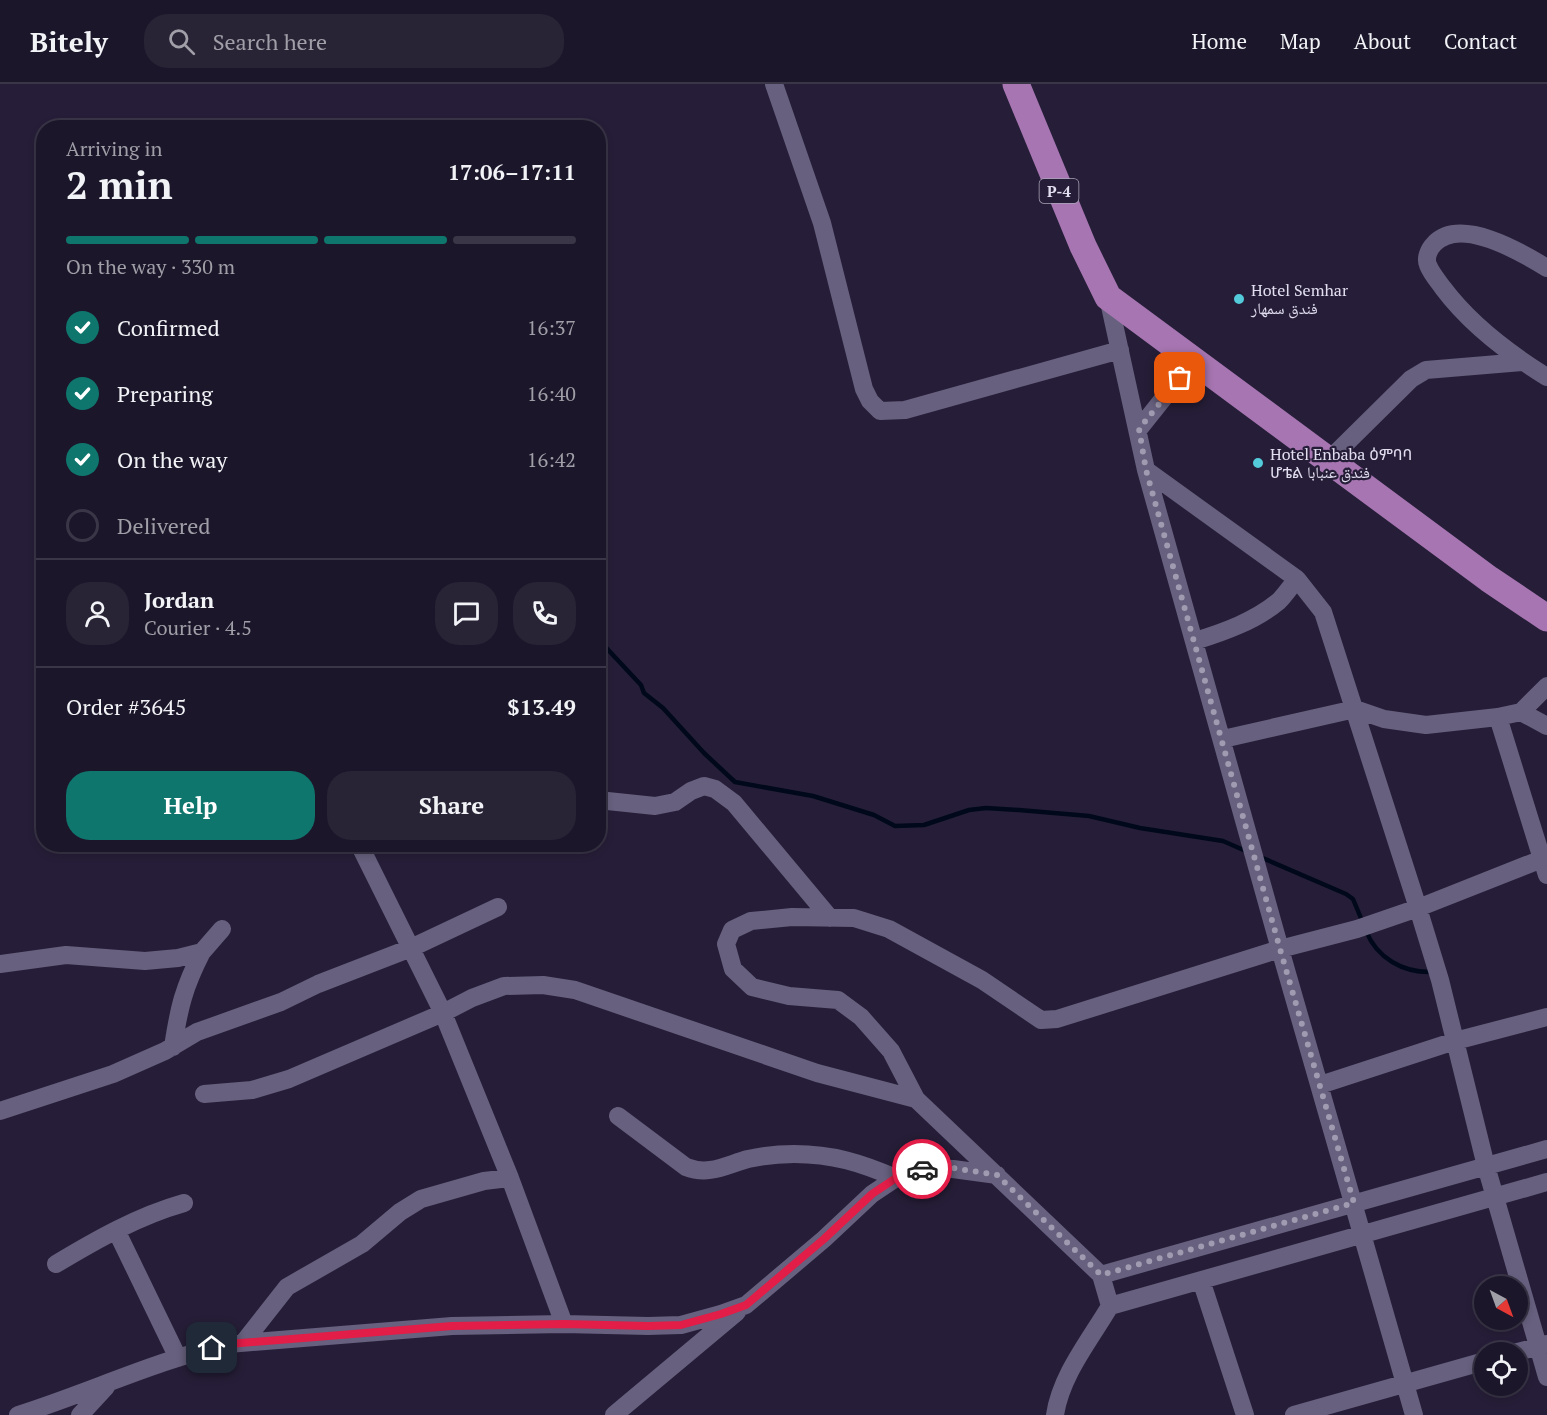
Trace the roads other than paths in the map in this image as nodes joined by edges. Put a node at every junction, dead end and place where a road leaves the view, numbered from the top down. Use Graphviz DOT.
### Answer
graph roads {
  1 [pos="774,84"];
  2 [pos="1016,84"];
  3 [pos="1547,268"];
  4 [pos="1108,297"];
  5 [pos="1120,350"];
  6 [pos="1194,360"];
  7 [pos="1522,362"];
  8 [pos="1547,377"];
  9 [pos="1139,429"];
  10 [pos="1329,460"];
  11 [pos="1146,470"];
  12 [pos="1297,579"];
  13 [pos="1547,618"];
  14 [pos="1195,641"];
  15 [pos="1547,686"];
  16 [pos="1355,709"];
  17 [pos="1521,712"];
  18 [pos="1498,717"];
  19 [pos="1547,726"];
  20 [pos="1223,739"];
  21 [pos="606,801"];
  22 [pos="363,852"];
  23 [pos="1545,864"];
  24 [pos="498,907"];
  25 [pos="1418,908"];
  26 [pos="830,918"];
  27 [pos="222,929"];
  28 [pos="411,948"];
  29 [pos="1280,949"];
  30 [pos="202,952"];
  31 [pos="0,964"];
  32 [pos="443,1013"];
  33 [pos="1547,1017"];
  34 [pos="1455,1041"];
  35 [pos="173,1047"];
  36 [pos="1320,1084"];
  37 [pos="204,1094"];
  38 [pos="916,1099"];
  39 [pos="0,1111"];
  40 [pos="618,1116"];
  41 [pos="1547,1149"];
  42 [pos="1486,1166"];
  43 [pos="997,1175"];
  44 [pos="510,1178"];
  45 [pos="896,1178"];
  46 [pos="1547,1182"];
  47 [pos="1495,1197"];
  48 [pos="184,1203"];
  49 [pos="1354,1203"];
  50 [pos="116,1230"];
  51 [pos="1362,1234"];
  52 [pos="56,1264"];
  53 [pos="1101,1275"];
  54 [pos="1201,1280"];
  55 [pos="746,1305"];
  56 [pos="1110,1306"];
  57 [pos="564,1324"];
  58 [pos="243,1343"];
  59 [pos="1543,1345"];
  60 [pos="1528,1349"];
  61 [pos="178,1358"];
  62 [pos="1474,1364"];
  63 [pos="1547,1377"];
  64 [pos="110,1384"];
  65 [pos="1405,1384"];
  66 [pos="18,1415"];
  67 [pos="80,1415"];
  68 [pos="614,1415"];
  69 [pos="1055,1415"];
  70 [pos="1245,1415"];
  71 [pos="1294,1415"];
  72 [pos="1414,1415"];
  1 -- 5 [label="street"];
  2 -- 4 [label="highway, P-4"];
  3 -- 7 [label="street"];
  4 -- 5 [label="street"];
  4 -- 6 [label="highway, P-4"];
  5 -- 9 [label="street"];
  6 -- 9 [label="street"];
  6 -- 10 [label="highway, P-4"];
  7 -- 8 [label="street"];
  7 -- 10 [label="street"];
  9 -- 11 [label="street"];
  10 -- 13 [label="highway, P-4"];
  11 -- 12 [label="street"];
  11 -- 14 [label="street"];
  12 -- 14 [label="street"];
  12 -- 16 [label="street"];
  14 -- 20 [label="street"];
  15 -- 17 [label="street"];
  16 -- 18 [label="street"];
  16 -- 20 [label="street"];
  16 -- 25 [label="street"];
  17 -- 18 [label="street"];
  17 -- 19 [label="street"];
  18 -- 23 [label="street"];
  20 -- 29 [label="street"];
  21 -- 26 [label="street"];
  22 -- 28 [label="street"];
  23 -- 25 [label="street"];
  24 -- 28 [label="street"];
  25 -- 29 [label="street"];
  25 -- 34 [label="street"];
  26 -- 29 [label="street"];
  26 -- 38 [label="street"];
  27 -- 30 [label="street"];
  28 -- 32 [label="street"];
  28 -- 35 [label="street"];
  29 -- 36 [label="street"];
  30 -- 31 [label="street"];
  30 -- 35 [label="street"];
  32 -- 37 [label="street"];
  32 -- 38 [label="street"];
  32 -- 44 [label="street"];
  33 -- 34 [label="street"];
  34 -- 36 [label="street"];
  34 -- 42 [label="street"];
  35 -- 39 [label="street"];
  36 -- 49 [label="street"];
  38 -- 43 [label="street"];
  40 -- 45 [label="street"];
  41 -- 42 [label="street"];
  42 -- 47 [label="street"];
  42 -- 49 [label="street"];
  43 -- 45 [label="street"];
  43 -- 53 [label="street"];
  44 -- 57 [label="street"];
  44 -- 58 [label="street"];
  45 -- 55 [label="street"];
  46 -- 47 [label="street"];
  47 -- 51 [label="street"];
  47 -- 59 [label="street"];
  48 -- 50 [label="street"];
  49 -- 51 [label="street"];
  49 -- 53 [label="street"];
  50 -- 52 [label="street"];
  50 -- 61 [label="street"];
  51 -- 54 [label="street"];
  51 -- 65 [label="street"];
  53 -- 56 [label="street"];
  54 -- 56 [label="street"];
  54 -- 70 [label="street"];
  55 -- 57 [label="street"];
  55 -- 68 [label="street"];
  56 -- 69 [label="street"];
  57 -- 58 [label="street"];
  58 -- 61 [label="street"];
  59 -- 60 [label="street"];
  59 -- 63 [label="street"];
  61 -- 64 [label="street"];
  62 -- 65 [label="street"];
  64 -- 66 [label="street"];
  64 -- 67 [label="street"];
  65 -- 71 [label="street"];
  65 -- 72 [label="street"];
}
